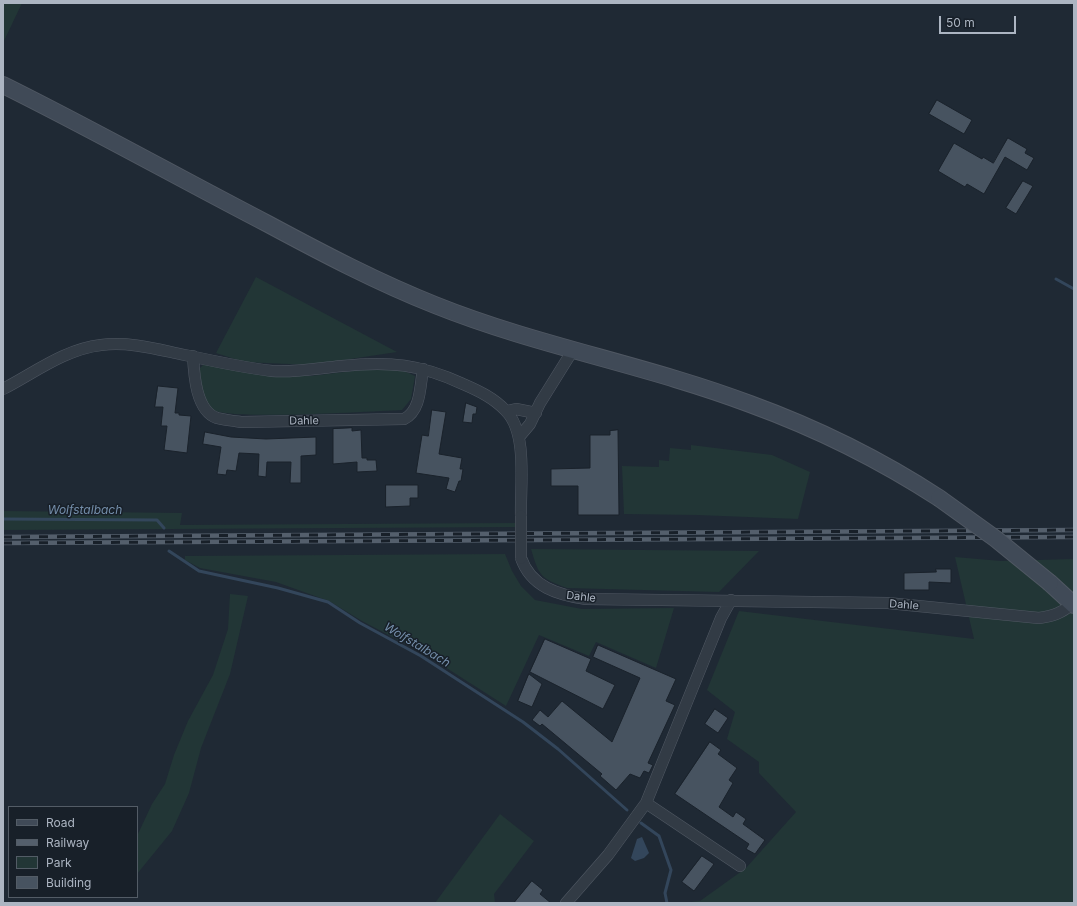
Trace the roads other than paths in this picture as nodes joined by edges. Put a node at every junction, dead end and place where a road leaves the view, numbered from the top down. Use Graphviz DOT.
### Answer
graph roads {
  1 [pos="3,84"];
  2 [pos="573,350"];
  3 [pos="193,356"];
  4 [pos="423,370"];
  5 [pos="3,390"];
  6 [pos="507,411"];
  7 [pos="536,413"];
  8 [pos="520,437"];
  9 [pos="731,600"];
  10 [pos="1073,604"];
  11 [pos="646,802"];
  12 [pos="740,866"];
  13 [pos="566,903"];
  1 -- 2 [label="main road"];
  2 -- 7 [label="street"];
  2 -- 10 [label="main road, bridge"];
  3 -- 4 [label="street, Dahle"];
  3 -- 4 [label="street, Dahle"];
  3 -- 5 [label="street, Dahle"];
  4 -- 6 [label="street, Dahle"];
  6 -- 7 [label="street"];
  6 -- 8 [label="street, Dahle"];
  7 -- 8 [label="street"];
  8 -- 9 [label="street, Dahle, bridge"];
  9 -- 10 [label="street, Dahle"];
  9 -- 11 [label="street"];
  11 -- 12 [label="street"];
  11 -- 13 [label="street"];
}
